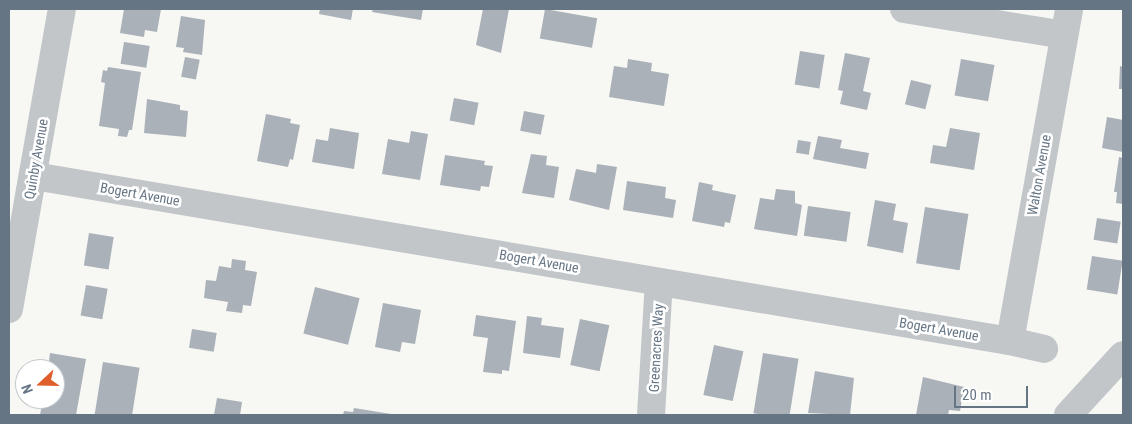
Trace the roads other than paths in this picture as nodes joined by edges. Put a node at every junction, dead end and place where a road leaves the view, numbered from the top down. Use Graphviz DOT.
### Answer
graph roads {
  1 [pos="62,9"];
  2 [pos="904,9"];
  3 [pos="1067,22"];
  4 [pos="34,176"];
  5 [pos="659,282"];
  6 [pos="9,309"];
  7 [pos="1010,341"];
  8 [pos="1044,349"];
  9 [pos="1123,355"];
  10 [pos="651,415"];
  11 [pos="1068,415"];
  1 -- 4 [label="street, Quinby Avenue"];
  2 -- 3 [label="street"];
  3 -- 7 [label="street, Walton Avenue"];
  4 -- 5 [label="street, Bogert Avenue"];
  4 -- 6 [label="street, Quinby Avenue"];
  5 -- 7 [label="street, Bogert Avenue"];
  5 -- 10 [label="street, Greenacres Way"];
  7 -- 8 [label="street, Bogert Avenue"];
  9 -- 11 [label="street"];
}
